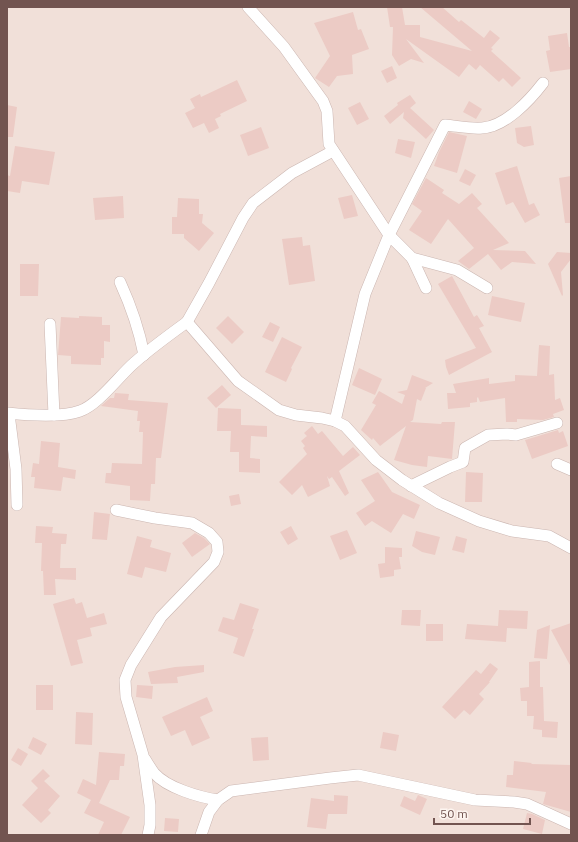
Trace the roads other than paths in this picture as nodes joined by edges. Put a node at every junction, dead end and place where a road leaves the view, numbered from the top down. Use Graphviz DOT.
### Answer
graph roads {
  1 [pos="248,7"];
  2 [pos="543,82"];
  3 [pos="333,151"];
  4 [pos="389,235"];
  5 [pos="412,258"];
  6 [pos="120,282"];
  7 [pos="426,288"];
  8 [pos="487,288"];
  9 [pos="187,322"];
  10 [pos="50,324"];
  11 [pos="144,355"];
  12 [pos="8,413"];
  13 [pos="54,415"];
  14 [pos="335,421"];
  15 [pos="557,423"];
  16 [pos="557,464"];
  17 [pos="571,470"];
  18 [pos="411,486"];
  19 [pos="17,505"];
  20 [pos="116,510"];
  21 [pos="571,548"];
  22 [pos="143,755"];
  23 [pos="218,800"];
  24 [pos="571,824"];
  25 [pos="571,830"];
  26 [pos="148,835"];
  27 [pos="201,835"];
  28 [pos="569,835"];
  1 -- 3 [label="street"];
  2 -- 4 [label="street"];
  3 -- 4 [label="street"];
  3 -- 9 [label="street"];
  4 -- 5 [label="street"];
  4 -- 14 [label="street"];
  5 -- 7 [label="street"];
  5 -- 8 [label="street"];
  6 -- 11 [label="street"];
  9 -- 11 [label="street"];
  9 -- 14 [label="street"];
  10 -- 13 [label="street"];
  11 -- 13 [label="street"];
  12 -- 13 [label="street"];
  12 -- 19 [label="street"];
  14 -- 18 [label="street"];
  15 -- 18 [label="street"];
  16 -- 17 [label="street"];
  18 -- 21 [label="street"];
  20 -- 22 [label="street"];
  22 -- 23 [label="street"];
  22 -- 26 [label="street"];
  23 -- 24 [label="street"];
  23 -- 27 [label="street"];
  25 -- 28 [label="street"];
}
